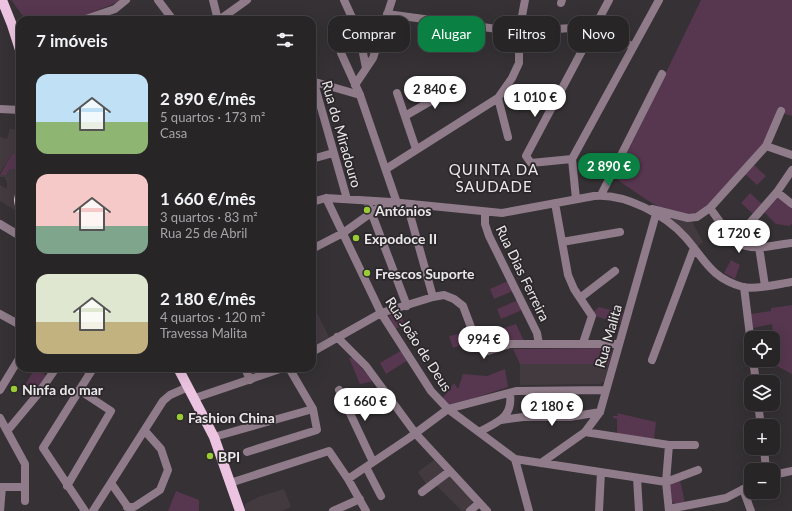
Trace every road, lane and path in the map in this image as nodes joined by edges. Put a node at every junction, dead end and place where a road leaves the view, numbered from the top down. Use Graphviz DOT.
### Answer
graph roads {
  1 [pos="2,0"];
  2 [pos="126,0"];
  3 [pos="158,0"];
  4 [pos="213,0"];
  5 [pos="247,0"];
  6 [pos="344,0"];
  7 [pos="392,0"];
  8 [pos="525,0"];
  9 [pos="610,0"];
  10 [pos="659,0"];
  11 [pos="387,14"];
  12 [pos="95,16"];
  13 [pos="170,16"];
  14 [pos="218,16"];
  15 [pos="225,16"];
  16 [pos="522,16"];
  17 [pos="601,16"];
  18 [pos="493,28"];
  19 [pos="16,38"];
  20 [pos="629,46"];
  21 [pos="633,48"];
  22 [pos="519,52"];
  23 [pos="582,52"];
  24 [pos="341,53"];
  25 [pos="366,68"];
  26 [pos="662,74"];
  27 [pos="316,80"];
  28 [pos="355,85"];
  29 [pos="456,87"];
  30 [pos="316,90"];
  31 [pos="397,93"];
  32 [pos="360,95"];
  33 [pos="498,98"];
  34 [pos="0,109"];
  35 [pos="16,110"];
  36 [pos="781,111"];
  37 [pos="405,116"];
  38 [pos="508,137"];
  39 [pos="766,146"];
  40 [pos="416,149"];
  41 [pos="333,153"];
  42 [pos="792,155"];
  43 [pos="316,158"];
  44 [pos="572,158"];
  45 [pos="386,169"];
  46 [pos="792,170"];
  47 [pos="777,192"];
  48 [pos="601,195"];
  49 [pos="326,198"];
  50 [pos="347,199"];
  51 [pos="576,199"];
  52 [pos="316,201"];
  53 [pos="367,201"];
  54 [pos="397,203"];
  55 [pos="555,203"];
  56 [pos="407,204"];
  57 [pos="792,204"];
  58 [pos="644,207"];
  59 [pos="710,208"];
  60 [pos="371,212"];
  61 [pos="485,212"];
  62 [pos="656,214"];
  63 [pos="0,225"];
  64 [pos="620,232"];
  65 [pos="343,233"];
  66 [pos="16,234"];
  67 [pos="735,240"];
  68 [pos="562,242"];
  69 [pos="792,243"];
  70 [pos="316,247"];
  71 [pos="758,247"];
  72 [pos="694,248"];
  73 [pos="615,271"];
  74 [pos="792,282"];
  75 [pos="765,286"];
  76 [pos="744,287"];
  77 [pos="433,297"];
  78 [pos="580,298"];
  79 [pos="407,306"];
  80 [pos="381,313"];
  81 [pos="0,314"];
  82 [pos="16,323"];
  83 [pos="749,331"];
  84 [pos="337,337"];
  85 [pos="583,343"];
  86 [pos="539,344"];
  87 [pos="619,344"];
  88 [pos="316,350"];
  89 [pos="652,360"];
  90 [pos="16,364"];
  91 [pos="53,372"];
  92 [pos="90,372"];
  93 [pos="180,372"];
  94 [pos="247,372"];
  95 [pos="272,372"];
  96 [pos="290,372"];
  97 [pos="250,380"];
  98 [pos="188,386"];
  99 [pos="0,390"];
  100 [pos="79,390"];
  101 [pos="339,390"];
  102 [pos="606,390"];
  103 [pos="510,394"];
  104 [pos="195,398"];
  105 [pos="313,409"];
  106 [pos="448,409"];
  107 [pos="600,412"];
  108 [pos="0,418"];
  109 [pos="501,420"];
  110 [pos="8,430"];
  111 [pos="145,431"];
  112 [pos="479,432"];
  113 [pos="585,432"];
  114 [pos="416,434"];
  115 [pos="214,437"];
  116 [pos="669,445"];
  117 [pos="695,445"];
  118 [pos="247,452"];
  119 [pos="515,459"];
  120 [pos="541,463"];
  121 [pos="370,464"];
  122 [pos="698,470"];
  123 [pos="450,471"];
  124 [pos="792,471"];
  125 [pos="601,472"];
  126 [pos="780,474"];
  127 [pos="637,478"];
  128 [pos="348,479"];
  129 [pos="666,482"];
  130 [pos="111,483"];
  131 [pos="230,483"];
  132 [pos="67,486"];
  133 [pos="1,487"];
  134 [pos="24,487"];
  135 [pos="743,489"];
  136 [pos="422,492"];
  137 [pos="381,496"];
  138 [pos="360,499"];
  139 [pos="25,501"];
  140 [pos="704,502"];
  141 [pos="479,503"];
  142 [pos="129,509"];
  143 [pos="669,510"];
  144 [pos="0,511"];
  145 [pos="85,511"];
  146 [pos="93,511"];
  147 [pos="240,511"];
  148 [pos="333,511"];
  149 [pos="366,511"];
  150 [pos="470,511"];
  151 [pos="487,511"];
  152 [pos="529,511"];
  153 [pos="599,511"];
  154 [pos="639,511"];
  155 [pos="705,511"];
  156 [pos="751,511"];
  1 -- 19 [label="main road"];
  2 -- 12 [label="street"];
  3 -- 13 [label="street"];
  4 -- 14 [label="street"];
  5 -- 15 [label="street"];
  6 -- 25 [label="street"];
  7 -- 11 [label="street"];
  8 -- 16 [label="street"];
  9 -- 17 [label="street"];
  10 -- 21 [label="street"];
  11 -- 18 [label="street"];
  11 -- 25 [label="street"];
  20 -- 21 [label="street"];
  21 -- 44 [label="street"];
  22 -- 33 [label="street"];
  23 -- 44 [label="street"];
  24 -- 28 [label="street"];
  25 -- 28 [label="street"];
  26 -- 48 [label="street"];
  27 -- 32 [label="street"];
  28 -- 32 [label="street"];
  29 -- 37 [label="street"];
  30 -- 41 [label="street, Rua do Miradouro"];
  31 -- 37 [label="street"];
  32 -- 45 [label="street"];
  33 -- 38 [label="street"];
  33 -- 40 [label="street"];
  34 -- 35 [label="street"];
  36 -- 39 [label="street"];
  37 -- 40 [label="street"];
  39 -- 42 [label="street"];
  39 -- 59 [label="street"];
  40 -- 45 [label="street"];
  41 -- 43 [label="street"];
  41 -- 50 [label="street, Rua do Miradouro"];
  44 -- 51 [label="street"];
  45 -- 54 [label="street"];
  46 -- 47 [label="street"];
  47 -- 57 [label="street"];
  47 -- 67 [label="street"];
  48 -- 51 [label="street"];
  48 -- 58 [label="street"];
  49 -- 50 [label="street"];
  49 -- 52 [label="street"];
  49 -- 65 [label="street, Rua João de Deus"];
  50 -- 53 [label="street"];
  51 -- 55 [label="street"];
  53 -- 54 [label="street"];
  53 -- 60 [label="street"];
  54 -- 56 [label="street"];
  54 -- 60 [label="street"];
  55 -- 61 [label="street"];
  55 -- 68 [label="street"];
  56 -- 61 [label="street"];
  56 -- 77 [label="street"];
  58 -- 59 [label="street"];
  58 -- 62 [label="street"];
  59 -- 67 [label="street"];
  60 -- 65 [label="street"];
  60 -- 79 [label="street"];
  61 -- 86 [label="street, Rua Dias Ferreira"];
  62 -- 72 [label="street"];
  62 -- 87 [label="street, Rua Malita"];
  63 -- 66 [label="street"];
  64 -- 68 [label="street"];
  65 -- 70 [label="street"];
  65 -- 80 [label="street, Rua João de Deus"];
  67 -- 71 [label="street"];
  68 -- 78 [label="street"];
  69 -- 71 [label="street"];
  71 -- 75 [label="street"];
  72 -- 76 [label="street"];
  72 -- 89 [label="street"];
  73 -- 78 [label="street"];
  74 -- 75 [label="street"];
  75 -- 76 [label="street"];
  76 -- 83 [label="street"];
  77 -- 79 [label="street"];
  77 -- 86 [label="street"];
  78 -- 85 [label="street"];
  79 -- 80 [label="street"];
  80 -- 84 [label="street"];
  80 -- 106 [label="street, Rua João de Deus"];
  81 -- 82 [label="street"];
  84 -- 88 [label="street"];
  84 -- 114 [label="street"];
  85 -- 86 [label="street"];
  85 -- 87 [label="street"];
  87 -- 102 [label="street, Rua Malita"];
  90 -- 99 [label="street"];
  91 -- 110 [label="street"];
  92 -- 100 [label="street"];
  93 -- 98 [label="main road"];
  94 -- 97 [label="street"];
  95 -- 97 [label="street"];
  96 -- 105 [label="street"];
  97 -- 104 [label="street"];
  98 -- 104 [label="main road"];
  98 -- 111 [label="street"];
  100 -- 132 [label="street"];
  100 -- 132 [label="street"];
  101 -- 121 [label="street"];
  102 -- 103 [label="street"];
  102 -- 107 [label="street, Rua Malita"];
  103 -- 106 [label="street"];
  103 -- 109 [label="street"];
  104 -- 115 [label="main road"];
  105 -- 115 [label="street"];
  105 -- 118 [label="street"];
  106 -- 112 [label="street, Rua João de Deus"];
  106 -- 114 [label="street"];
  107 -- 109 [label="street"];
  107 -- 113 [label="street, Rua Malita"];
  108 -- 110 [label="street"];
  109 -- 112 [label="street"];
  110 -- 134 [label="street"];
  111 -- 130 [label="street"];
  111 -- 142 [label="street"];
  112 -- 119 [label="street, Rua João de Deus"];
  113 -- 116 [label="street"];
  113 -- 120 [label="street, Rua Malita"];
  114 -- 121 [label="street"];
  114 -- 123 [label="street"];
  115 -- 131 [label="main road"];
  116 -- 117 [label="street"];
  116 -- 129 [label="street"];
  119 -- 120 [label="street, Rua João de Deus"];
  119 -- 152 [label="street"];
  120 -- 125 [label="street, Rua João de Deus"];
  121 -- 128 [label="street"];
  121 -- 137 [label="street"];
  122 -- 129 [label="street, Rua João de Deus"];
  123 -- 136 [label="street"];
  123 -- 141 [label="street"];
  124 -- 126 [label="street"];
  125 -- 127 [label="street, Rua João de Deus"];
  125 -- 153 [label="street"];
  127 -- 129 [label="street, Rua João de Deus"];
  127 -- 154 [label="street"];
  128 -- 131 [label="street"];
  128 -- 138 [label="street"];
  129 -- 143 [label="street"];
  130 -- 142 [label="street"];
  130 -- 146 [label="street"];
  131 -- 147 [label="main road"];
  132 -- 145 [label="street"];
  133 -- 134 [label="street"];
  133 -- 144 [label="street"];
  134 -- 139 [label="street"];
  135 -- 140 [label="street"];
  135 -- 156 [label="street"];
  138 -- 148 [label="street"];
  138 -- 149 [label="street"];
  140 -- 143 [label="street"];
  140 -- 155 [label="street"];
  141 -- 150 [label="street"];
  141 -- 151 [label="street"];
}
